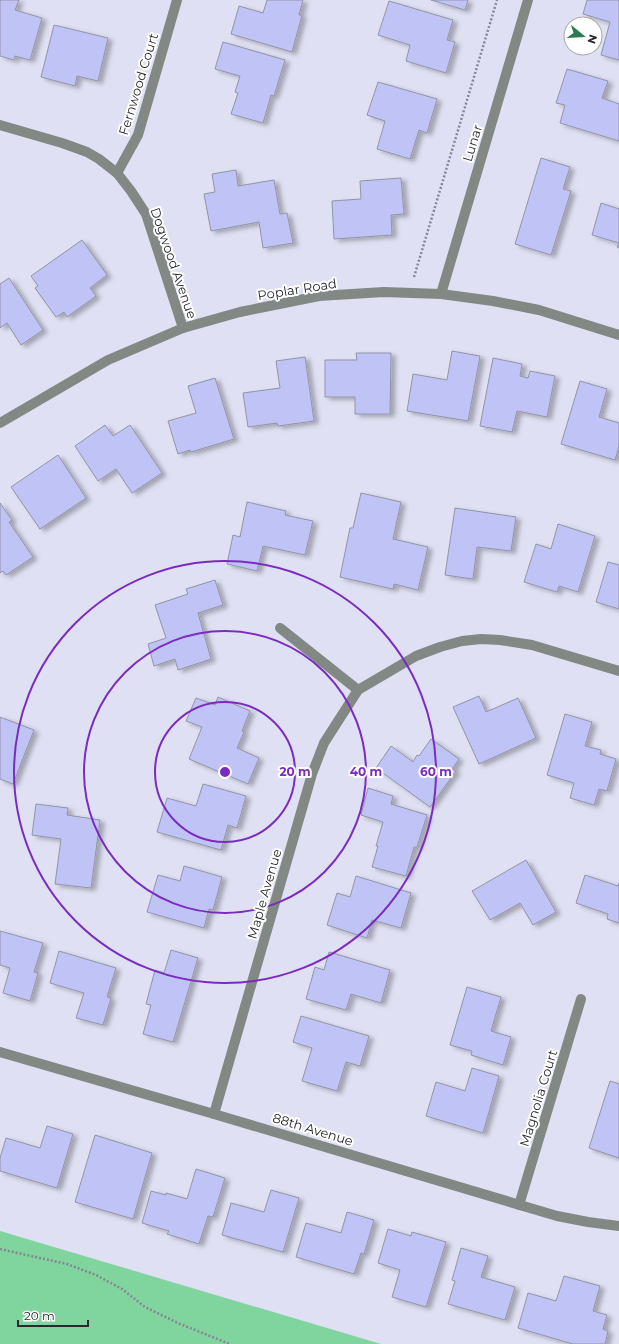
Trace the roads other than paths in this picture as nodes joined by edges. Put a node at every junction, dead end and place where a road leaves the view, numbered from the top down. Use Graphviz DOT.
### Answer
graph roads {
  1 [pos="177,0"];
  2 [pos="528,0"];
  3 [pos="0,125"];
  4 [pos="117,173"];
  5 [pos="441,294"];
  6 [pos="183,328"];
  7 [pos="619,335"];
  8 [pos="0,423"];
  9 [pos="280,628"];
  10 [pos="619,671"];
  11 [pos="358,690"];
  12 [pos="581,999"];
  13 [pos="0,1052"];
  14 [pos="214,1114"];
  15 [pos="519,1205"];
  16 [pos="619,1226"];
  1 -- 4 [label="street, Fernwood Court"];
  2 -- 5 [label="street, Lunar"];
  3 -- 4 [label="street, Dogwood Avenue"];
  4 -- 6 [label="street, Dogwood Avenue"];
  5 -- 6 [label="street, Poplar Road"];
  5 -- 7 [label="street, Poplar Road"];
  6 -- 8 [label="street, Poplar Road"];
  9 -- 11 [label="street"];
  10 -- 11 [label="street, Maple Avenue"];
  11 -- 14 [label="street, Maple Avenue"];
  12 -- 15 [label="street, Magnolia Court"];
  13 -- 14 [label="street, 88th Avenue"];
  14 -- 15 [label="street, 88th Avenue"];
  15 -- 16 [label="street, 88th Avenue"];
}
